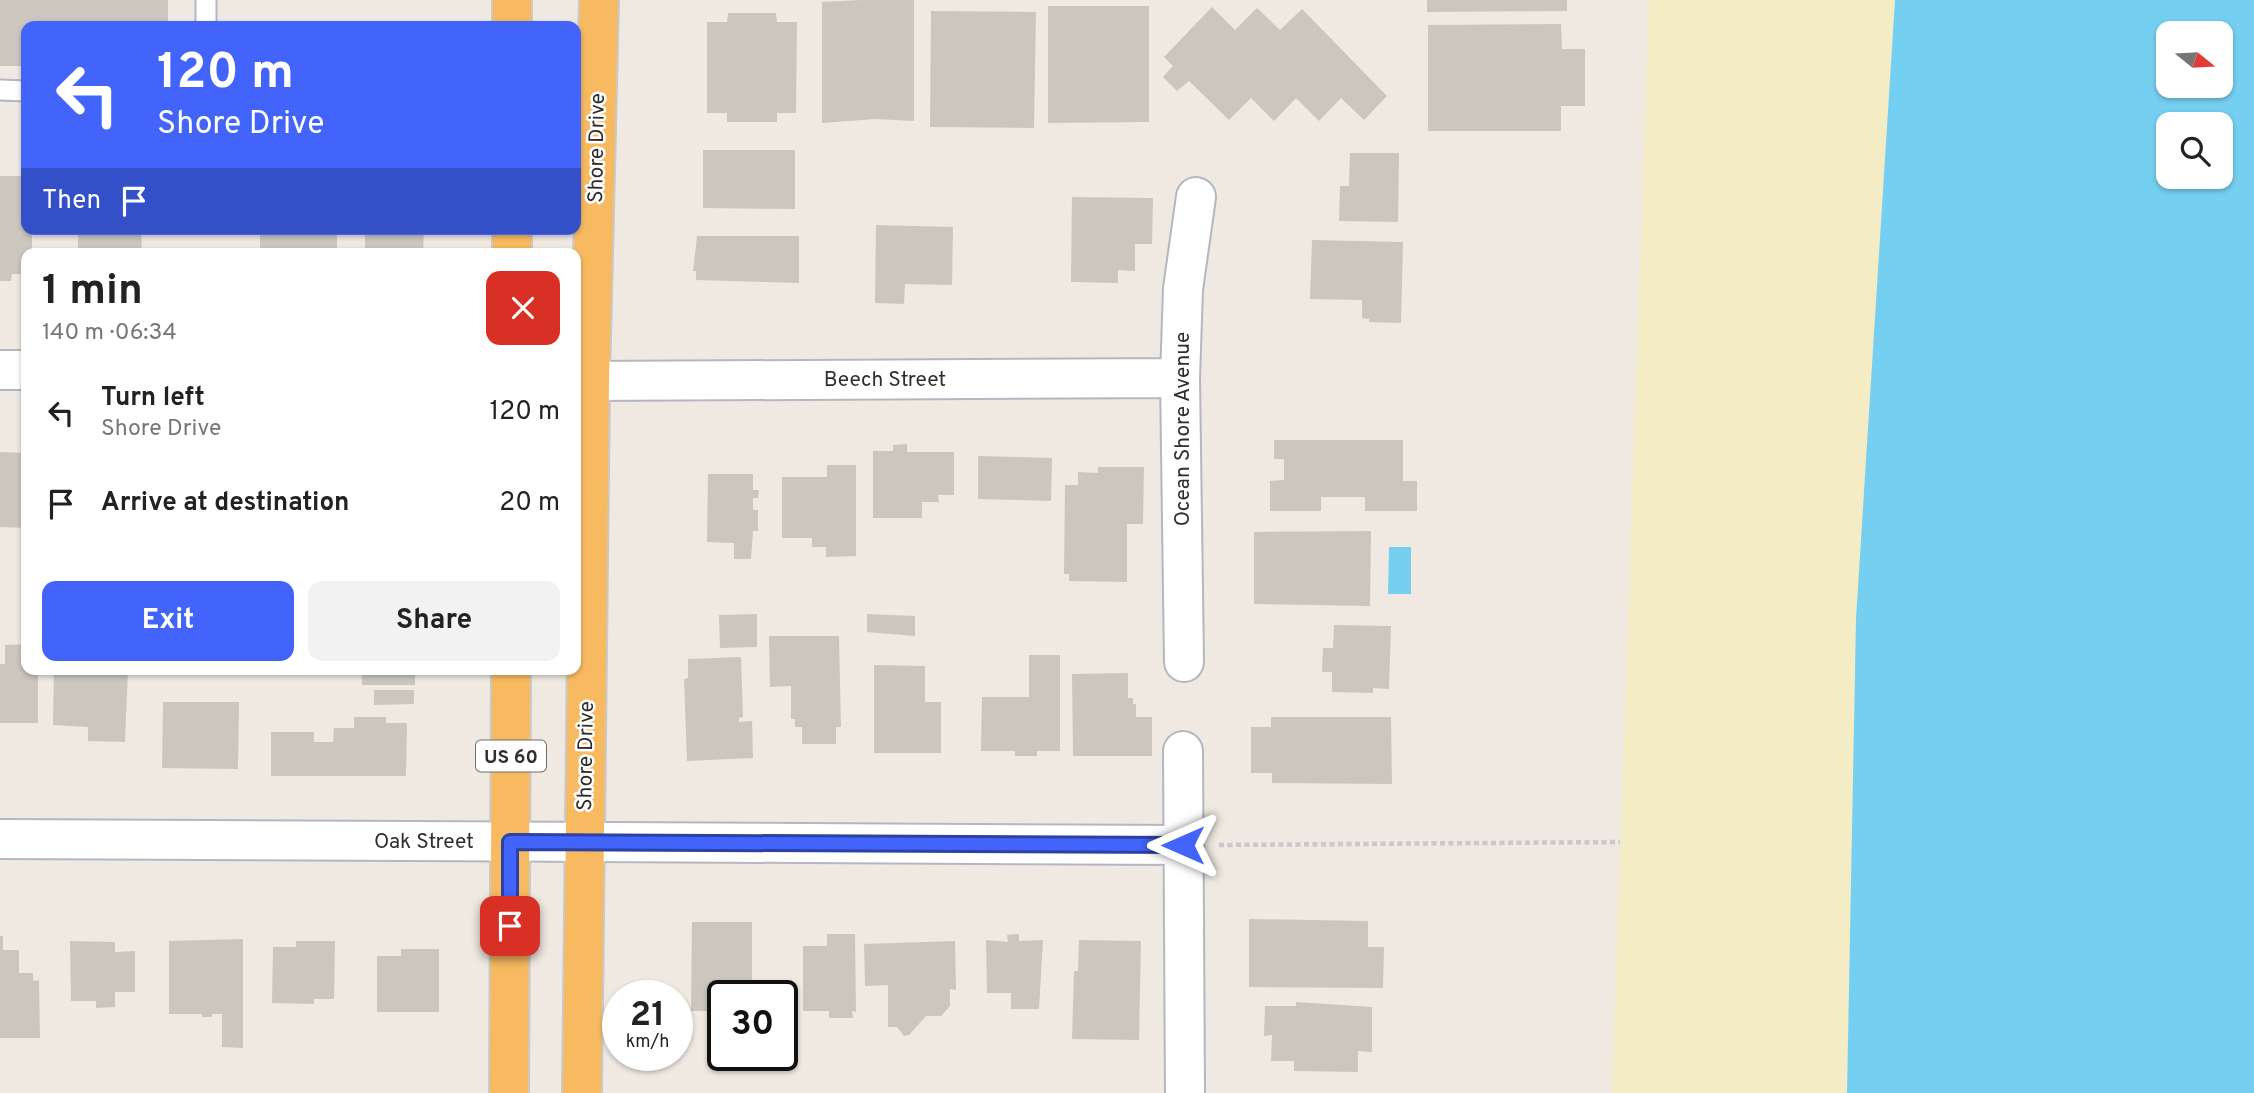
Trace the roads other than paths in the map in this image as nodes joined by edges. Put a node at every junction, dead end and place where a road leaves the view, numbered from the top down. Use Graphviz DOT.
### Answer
graph roads {
  1 [pos="206,0"];
  2 [pos="512,0"];
  3 [pos="599,0"];
  4 [pos="206,21"];
  5 [pos="512,21"];
  6 [pos="0,90"];
  7 [pos="21,91"];
  8 [pos="1196,197"];
  9 [pos="0,370"];
  10 [pos="21,370"];
  11 [pos="1180,378"];
  12 [pos="590,381"];
  13 [pos="1184,662"];
  14 [pos="511,675"];
  15 [pos="1183,751"];
  16 [pos="0,839"];
  17 [pos="510,842"];
  18 [pos="584,842"];
  19 [pos="1183,845"];
  20 [pos="509,1093"];
  21 [pos="582,1093"];
  22 [pos="1185,1093"];
  1 -- 4 [label="lane"];
  2 -- 5 [label="highway"];
  3 -- 12 [label="highway, Shore Drive"];
  6 -- 7 [label="lane"];
  8 -- 11 [label="street, Ocean Shore Avenue"];
  9 -- 10 [label="street"];
  11 -- 12 [label="street, Beech Street"];
  11 -- 13 [label="street, Ocean Shore Avenue"];
  12 -- 18 [label="highway, Shore Drive"];
  14 -- 17 [label="highway, US 60"];
  15 -- 19 [label="street"];
  16 -- 17 [label="street, Oak Street"];
  17 -- 18 [label="street, Oak Street"];
  17 -- 20 [label="highway, US 60"];
  18 -- 19 [label="street, Oak Street"];
  18 -- 21 [label="highway, Shore Drive"];
  19 -- 22 [label="street"];
}
